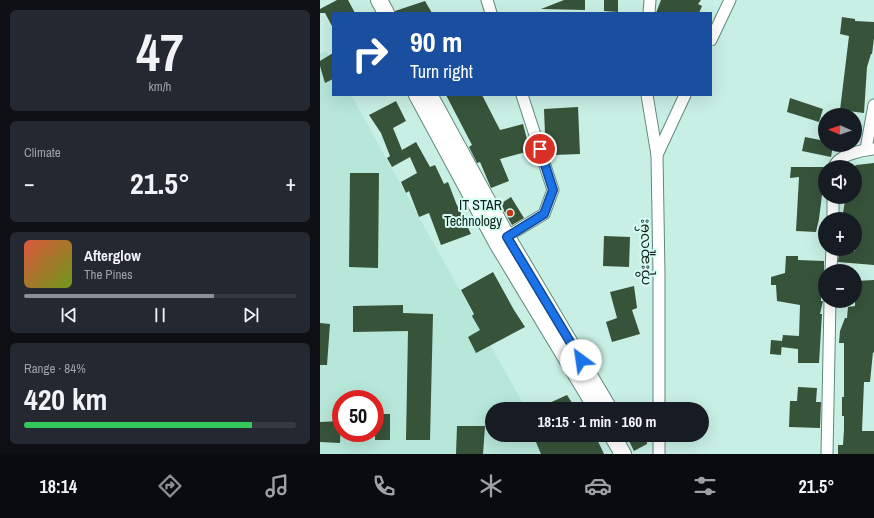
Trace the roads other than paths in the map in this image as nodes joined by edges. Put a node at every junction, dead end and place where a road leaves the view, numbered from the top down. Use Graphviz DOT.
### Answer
graph roads {
  1 [pos="367,0"];
  2 [pos="379,0"];
  3 [pos="487,0"];
  4 [pos="650,0"];
  5 [pos="730,0"];
  6 [pos="373,12"];
  7 [pos="385,12"];
  8 [pos="492,12"];
  9 [pos="649,12"];
  10 [pos="712,38"];
  11 [pos="418,96"];
  12 [pos="430,96"];
  13 [pos="522,96"];
  14 [pos="647,96"];
  15 [pos="685,96"];
  16 [pos="874,105"];
  17 [pos="870,149"];
  18 [pos="657,155"];
  19 [pos="838,160"];
  20 [pos="502,240"];
  21 [pos="830,308"];
  22 [pos="593,402"];
  23 [pos="605,402"];
  24 [pos="659,402"];
  25 [pos="616,442"];
  26 [pos="628,442"];
  27 [pos="659,442"];
  28 [pos="623,454"];
  29 [pos="634,454"];
  30 [pos="659,454"];
  31 [pos="827,454"];
  1 -- 6 [label="main road"];
  2 -- 7 [label="main road"];
  3 -- 8 [label="street"];
  4 -- 9 [label="street"];
  5 -- 10 [label="street"];
  11 -- 20 [label="main road"];
  12 -- 20 [label="main road"];
  13 -- 20 [label="street"];
  14 -- 18 [label="street, ကိုးဆူလမ်း"];
  15 -- 18 [label="street"];
  16 -- 17 [label="street"];
  17 -- 19 [label="street"];
  18 -- 24 [label="street, ကိုးဆူလမ်း"];
  20 -- 22 [label="main road"];
  20 -- 23 [label="main road"];
  21 -- 31 [label="street"];
  25 -- 28 [label="main road"];
  26 -- 29 [label="main road"];
  27 -- 30 [label="street"];
}
